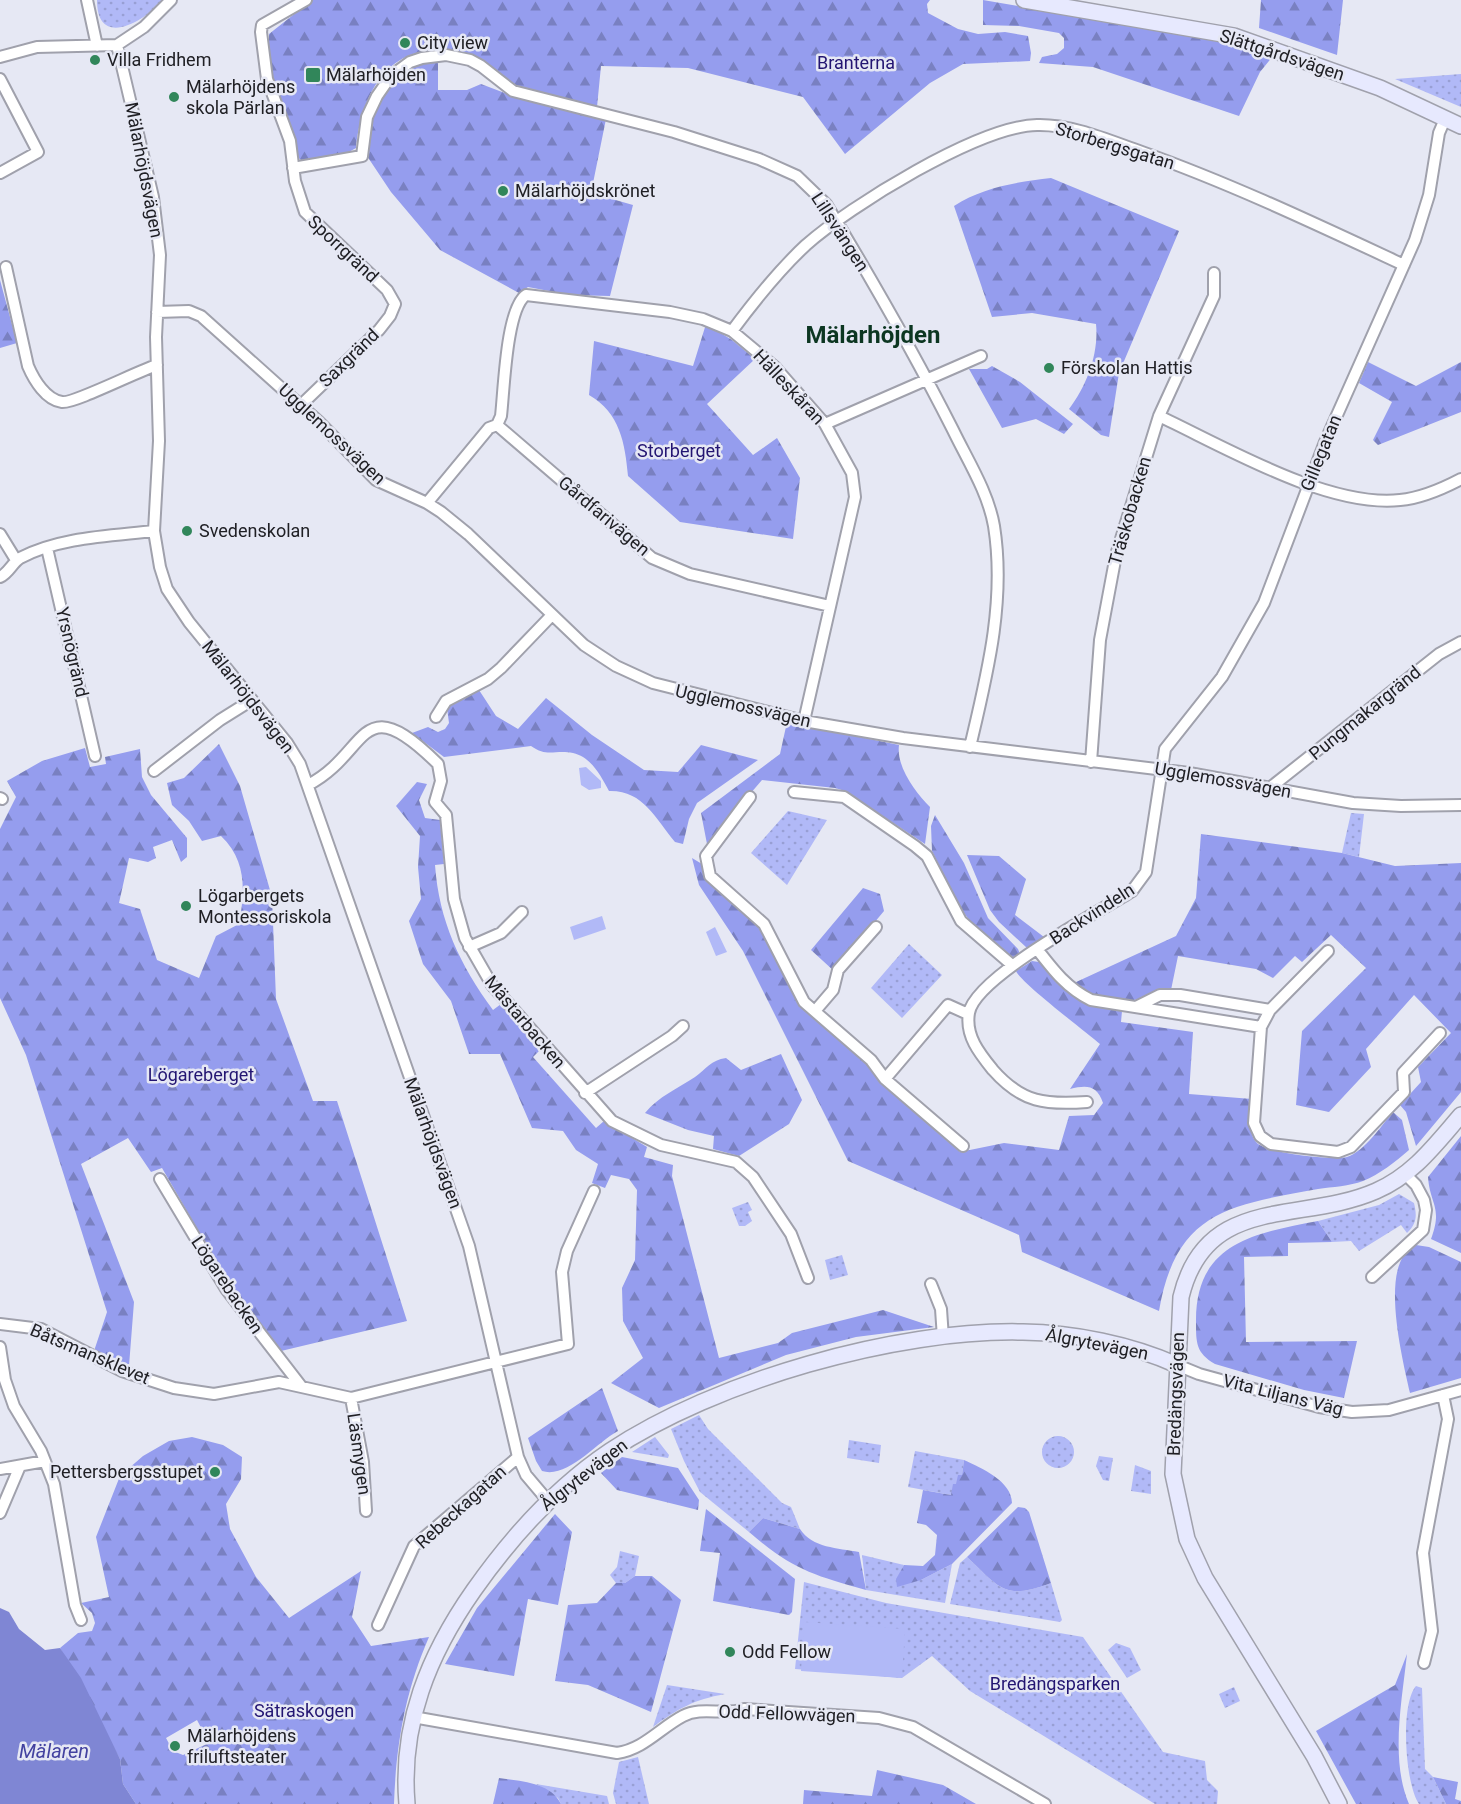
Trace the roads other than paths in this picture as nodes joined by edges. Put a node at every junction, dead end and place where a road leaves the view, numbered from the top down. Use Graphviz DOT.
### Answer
graph roads {
  1 [pos="87,0"];
  2 [pos="171,0"];
  3 [pos="306,0"];
  4 [pos="1024,0"];
  5 [pos="117,45"];
  6 [pos="98,46"];
  7 [pos="0,57"];
  8 [pos="0,80"];
  9 [pos="1445,118"];
  10 [pos="1461,126"];
  11 [pos="293,168"];
  12 [pos="0,173"];
  13 [pos="837,221"];
  14 [pos="1404,265"];
  15 [pos="6,267"];
  16 [pos="1214,273"];
  17 [pos="394,309"];
  18 [pos="157,312"];
  19 [pos="732,331"];
  20 [pos="981,356"];
  21 [pos="157,366"];
  22 [pos="927,378"];
  23 [pos="301,405"];
  24 [pos="1159,416"];
  25 [pos="825,424"];
  26 [pos="497,425"];
  27 [pos="1461,479"];
  28 [pos="1307,484"];
  29 [pos="427,503"];
  30 [pos="154,531"];
  31 [pos="0,534"];
  32 [pos="47,548"];
  33 [pos="16,561"];
  34 [pos="0,577"];
  35 [pos="830,606"];
  36 [pos="551,616"];
  37 [pos="1461,642"];
  38 [pos="252,700"];
  39 [pos="436,717"];
  40 [pos="804,721"];
  41 [pos="970,747"];
  42 [pos="95,756"];
  43 [pos="1091,762"];
  44 [pos="1161,769"];
  45 [pos="154,771"];
  46 [pos="308,785"];
  47 [pos="1271,787"];
  48 [pos="794,792"];
  49 [pos="750,797"];
  50 [pos="1461,805"];
  51 [pos="522,912"];
  52 [pos="876,927"];
  53 [pos="469,947"];
  54 [pos="1037,949"];
  55 [pos="1328,951"];
  56 [pos="1012,964"];
  57 [pos="1135,1008"];
  58 [pos="1270,1010"];
  59 [pos="815,1011"];
  60 [pos="968,1014"];
  61 [pos="683,1026"];
  62 [pos="1261,1027"];
  63 [pos="1440,1033"];
  64 [pos="885,1079"];
  65 [pos="585,1093"];
  66 [pos="1088,1102"];
  67 [pos="1461,1115"];
  68 [pos="963,1146"];
  69 [pos="1406,1175"];
  70 [pos="160,1179"];
  71 [pos="594,1191"];
  72 [pos="1372,1277"];
  73 [pos="808,1278"];
  74 [pos="931,1284"];
  75 [pos="0,1324"];
  76 [pos="943,1338"];
  77 [pos="0,1347"];
  78 [pos="496,1363"];
  79 [pos="1177,1365"];
  80 [pos="301,1386"];
  81 [pos="1461,1390"];
  82 [pos="1443,1395"];
  83 [pos="351,1398"];
  84 [pos="518,1457"];
  85 [pos="45,1461"];
  86 [pos="20,1466"];
  87 [pos="0,1469"];
  88 [pos="548,1501"];
  89 [pos="366,1511"];
  90 [pos="0,1513"];
  91 [pos="81,1620"];
  92 [pos="378,1625"];
  93 [pos="1424,1663"];
  94 [pos="413,1717"];
  95 [pos="407,1804"];
  96 [pos="1045,1804"];
  97 [pos="1340,1804"];
  1 -- 6 [label="street"];
  2 -- 5 [label="street"];
  3 -- 11 [label="street, Sporrgränd"];
  4 -- 9 [label="street, Slättgårdsvägen"];
  5 -- 6 [label="street"];
  5 -- 18 [label="street, Mälarhöjdsvägen"];
  6 -- 7 [label="street"];
  8 -- 12 [label="street"];
  9 -- 10 [label="street, Slättgårdsvägen"];
  9 -- 14 [label="street, Gillegatan"];
  11 -- 13 [label="street, Lillsvängen"];
  11 -- 17 [label="street, Sporrgränd"];
  13 -- 14 [label="street, Storbergsgatan"];
  13 -- 19 [label="street, Storbergsgatan"];
  13 -- 22 [label="street, Lillsvängen"];
  14 -- 28 [label="street, Gillegatan"];
  15 -- 21 [label="street"];
  16 -- 24 [label="street, Träskobacken"];
  17 -- 23 [label="street, Saxgränd"];
  18 -- 21 [label="street, Mälarhöjdsvägen"];
  18 -- 23 [label="street, Ugglemossvägen"];
  19 -- 25 [label="street, Hälleskåran"];
  19 -- 26 [label="street, Hälleskåran"];
  20 -- 22 [label="street"];
  21 -- 30 [label="street, Mälarhöjdsvägen"];
  22 -- 25 [label="street"];
  22 -- 41 [label="street, Lillsvängen"];
  23 -- 29 [label="street, Ugglemossvägen"];
  24 -- 28 [label="street"];
  24 -- 43 [label="street, Träskobacken"];
  25 -- 35 [label="street, Hälleskåran"];
  26 -- 29 [label="street"];
  26 -- 35 [label="street, Gårdfarivägen"];
  27 -- 28 [label="street"];
  28 -- 44 [label="street, Gillegatan"];
  29 -- 36 [label="street, Ugglemossvägen"];
  30 -- 32 [label="street"];
  30 -- 38 [label="street, Mälarhöjdsvägen"];
  31 -- 33 [label="street"];
  32 -- 33 [label="street"];
  32 -- 42 [label="street, Yrsnögränd"];
  33 -- 34 [label="street"];
  35 -- 40 [label="street, Hälleskåran"];
  36 -- 39 [label="street"];
  36 -- 40 [label="street, Ugglemossvägen"];
  37 -- 47 [label="street, Pungmakargränd"];
  38 -- 45 [label="street"];
  38 -- 46 [label="street, Mälarhöjdsvägen"];
  40 -- 41 [label="street, Ugglemossvägen"];
  41 -- 43 [label="street, Ugglemossvägen"];
  43 -- 44 [label="street, Ugglemossvägen"];
  44 -- 47 [label="street, Ugglemossvägen"];
  44 -- 54 [label="street, Backvindeln"];
  46 -- 53 [label="street, Mästarbacken"];
  46 -- 78 [label="street, Mälarhöjdsvägen"];
  47 -- 50 [label="street, Ugglemossvägen"];
  48 -- 56 [label="street"];
  49 -- 59 [label="street"];
  51 -- 53 [label="street"];
  52 -- 59 [label="street"];
  53 -- 65 [label="street, Mästarbacken"];
  54 -- 56 [label="street, Backvindeln"];
  54 -- 57 [label="street, Backvindeln"];
  55 -- 58 [label="street"];
  56 -- 60 [label="street, Backvindeln"];
  57 -- 58 [label="street"];
  57 -- 62 [label="street, Backvindeln"];
  58 -- 62 [label="street"];
  59 -- 64 [label="street"];
  60 -- 64 [label="street"];
  60 -- 66 [label="street"];
  61 -- 65 [label="street"];
  62 -- 63 [label="street"];
  64 -- 68 [label="street"];
  65 -- 73 [label="street, Mästarbacken"];
  67 -- 69 [label="street, Bredängsvägen"];
  69 -- 72 [label="street"];
  69 -- 79 [label="street, Bredängsvägen"];
  70 -- 80 [label="street, Lögarebacken"];
  71 -- 78 [label="street, Båtsmansklevet"];
  74 -- 76 [label="street"];
  75 -- 80 [label="street, Båtsmansklevet"];
  76 -- 79 [label="street, Ålgrytevägen"];
  76 -- 88 [label="street, Ålgrytevägen"];
  77 -- 85 [label="street"];
  78 -- 83 [label="street, Båtsmansklevet"];
  78 -- 84 [label="street, Mälarhöjdsvägen"];
  79 -- 82 [label="street, Vita Liljans Väg"];
  79 -- 97 [label="street, Bredängsvägen"];
  80 -- 83 [label="street, Båtsmansklevet"];
  81 -- 82 [label="street, Vita Liljans Väg"];
  82 -- 93 [label="street"];
  83 -- 89 [label="street, Läsmygen"];
  84 -- 88 [label="street, Mälarhöjdsvägen"];
  84 -- 92 [label="street, Rebeckagatan"];
  85 -- 86 [label="street"];
  85 -- 91 [label="street"];
  86 -- 87 [label="street"];
  86 -- 90 [label="street"];
  88 -- 94 [label="street, Ålgrytevägen"];
  94 -- 95 [label="street, Ålgrytevägen"];
  94 -- 96 [label="street, Odd Fellowvägen"];
}
